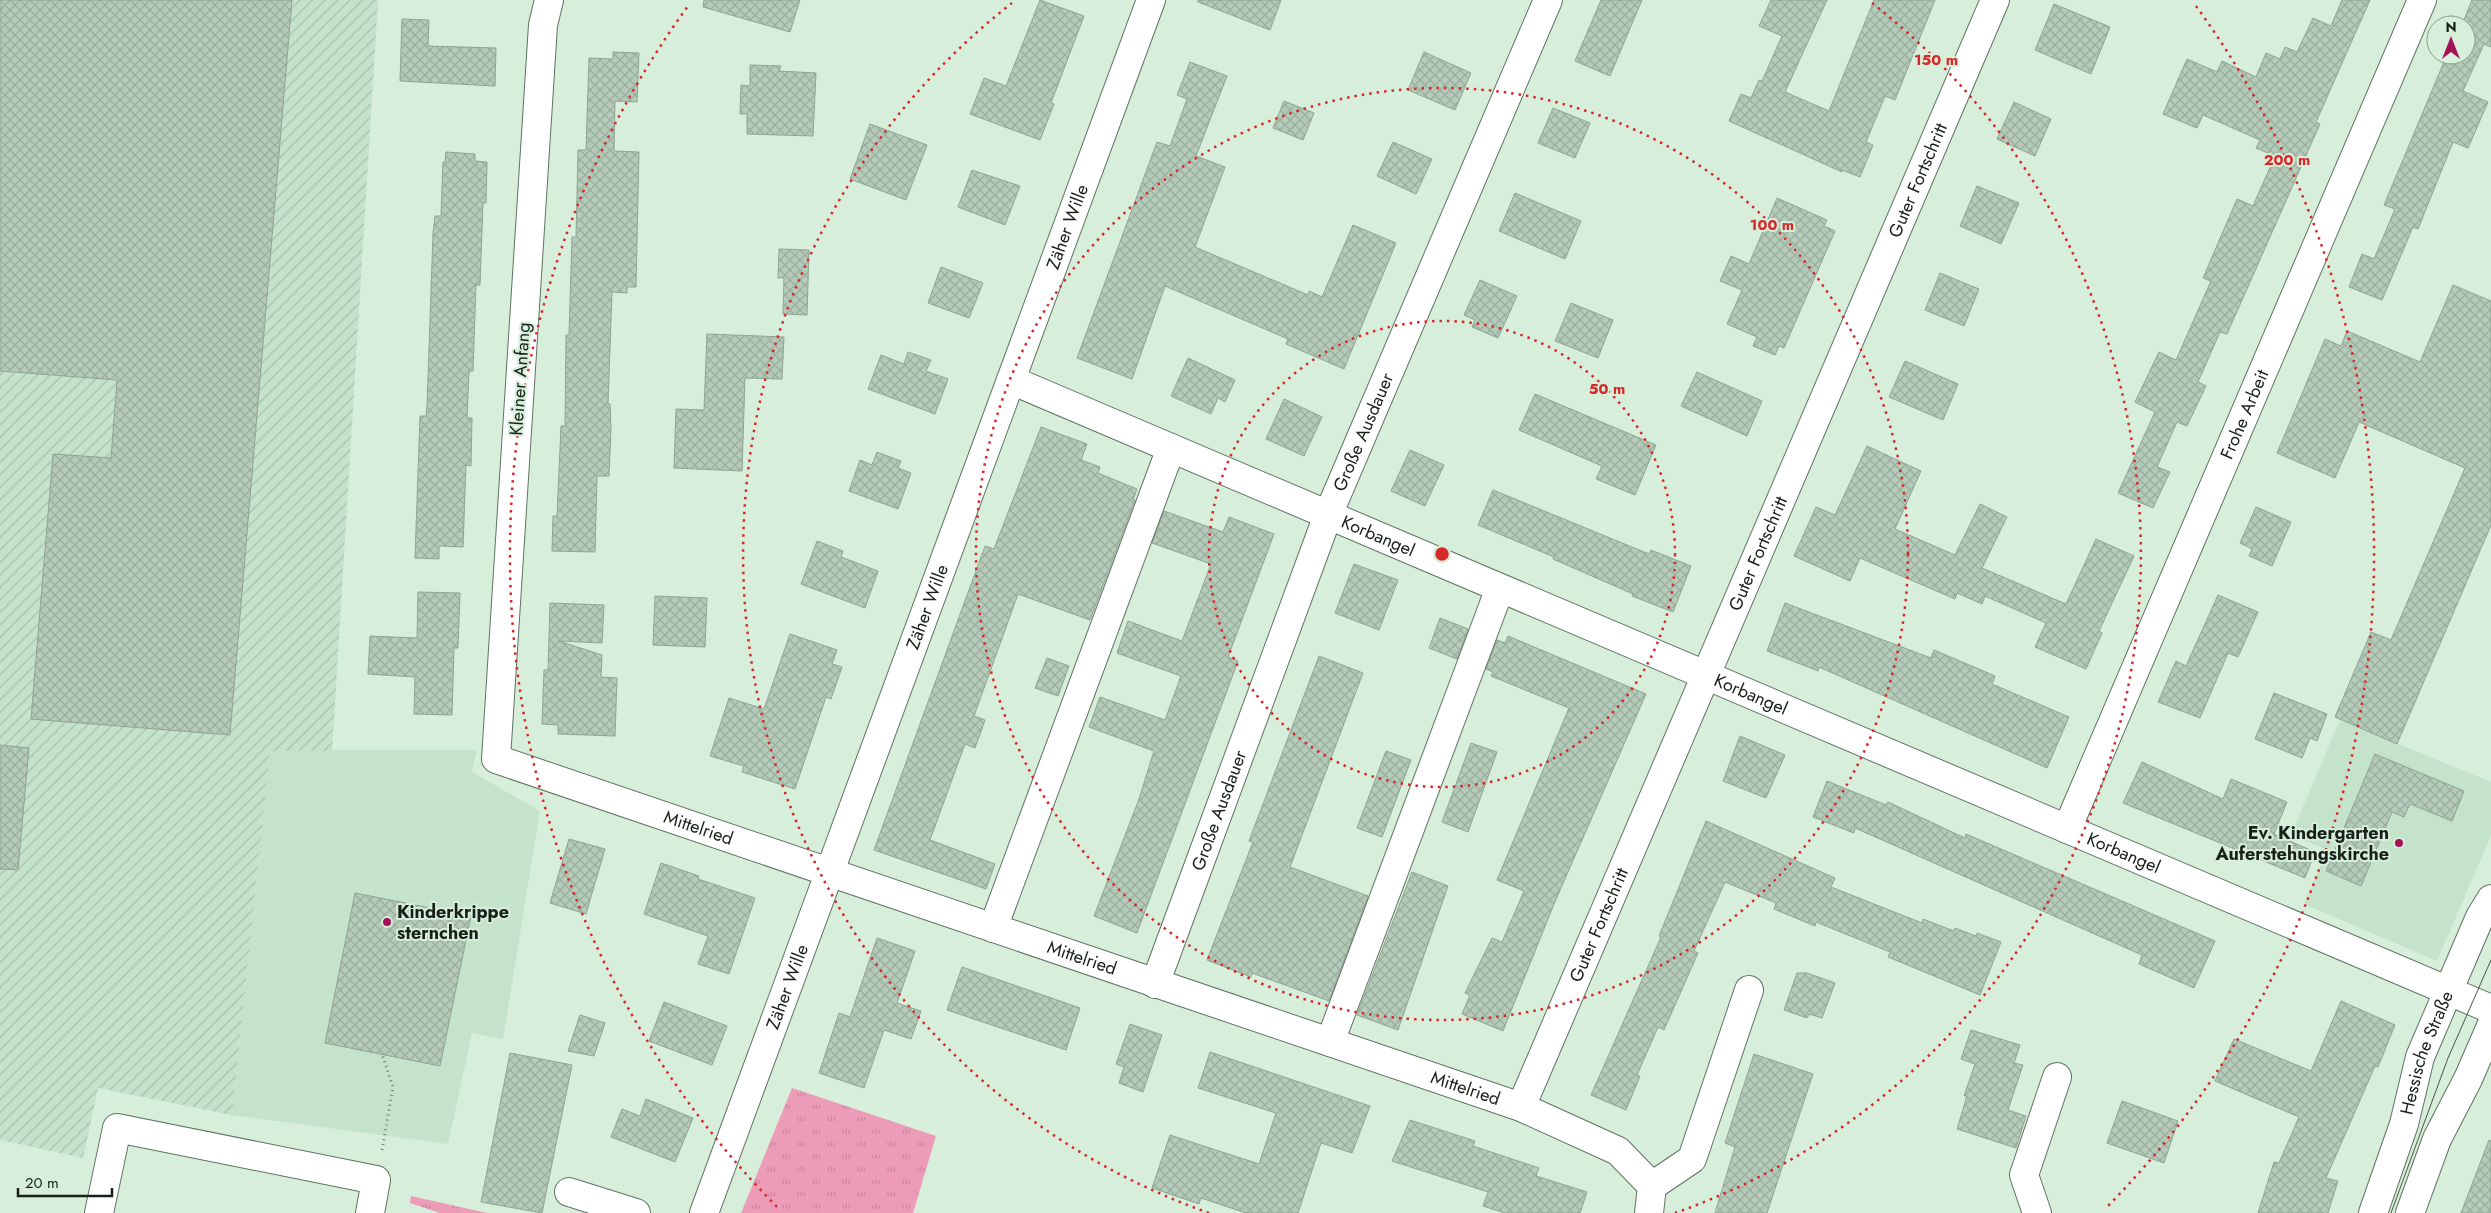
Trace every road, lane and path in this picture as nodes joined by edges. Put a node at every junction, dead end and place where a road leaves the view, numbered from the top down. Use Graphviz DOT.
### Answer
graph roads {
  1 [pos="549,0"];
  2 [pos="1151,0"];
  3 [pos="1548,0"];
  4 [pos="1995,0"];
  5 [pos="2422,0"];
  6 [pos="1011,380"];
  7 [pos="1171,448"];
  8 [pos="1328,515"];
  9 [pos="1500,588"];
  10 [pos="1706,676"];
  11 [pos="496,759"];
  12 [pos="2067,829"];
  13 [pos="830,872"];
  14 [pos="2491,899"];
  15 [pos="993,928"];
  16 [pos="1155,984"];
  17 [pos="1749,990"];
  18 [pos="2448,991"];
  19 [pos="2491,1009"];
  20 [pos="2491,1026"];
  21 [pos="1330,1042"];
  22 [pos="382,1054"];
  23 [pos="2057,1076"];
  24 [pos="1521,1107"];
  25 [pos="376,1180"];
  26 [pos="1652,1186"];
  27 [pos="569,1192"];
  28 [pos="99,1213"];
  29 [pos="370,1213"];
  30 [pos="636,1213"];
  31 [pos="704,1213"];
  32 [pos="1649,1213"];
  33 [pos="2037,1213"];
  34 [pos="2373,1213"];
  35 [pos="2410,1213"];
  1 -- 11 [label="street, Kleiner Anfang"];
  2 -- 6 [label="street, Zäher Wille"];
  3 -- 8 [label="street, Große Ausdauer"];
  4 -- 10 [label="street, Guter Fortschritt"];
  5 -- 12 [label="street, Frohe Arbeit"];
  6 -- 7 [label="street, Korbangel"];
  6 -- 13 [label="street, Zäher Wille"];
  7 -- 8 [label="street, Korbangel"];
  7 -- 15 [label="street"];
  8 -- 9 [label="street, Korbangel"];
  8 -- 16 [label="street, Große Ausdauer"];
  9 -- 10 [label="street, Korbangel"];
  9 -- 21 [label="street"];
  10 -- 12 [label="street, Korbangel"];
  10 -- 24 [label="street, Guter Fortschritt"];
  11 -- 13 [label="street, Mittelried"];
  12 -- 18 [label="street, Korbangel"];
  13 -- 15 [label="street, Mittelried"];
  13 -- 31 [label="street, Zäher Wille"];
  14 -- 18 [label="street, Hessische Straße"];
  15 -- 16 [label="street, Mittelried"];
  16 -- 21 [label="street, Mittelried"];
  17 -- 26 [label="street"];
  18 -- 19 [label="street, Korbangel"];
  18 -- 34 [label="street, Hessische Straße"];
  20 -- 35 [label="street, Hessische Straße"];
  21 -- 24 [label="street, Mittelried"];
  22 -- 25 [label="path"];
  23 -- 33 [label="street"];
  24 -- 26 [label="street, Mittelried"];
  25 -- 28 [label="street"];
  25 -- 29 [label="street"];
  26 -- 32 [label="street"];
  27 -- 30 [label="street"];
}
